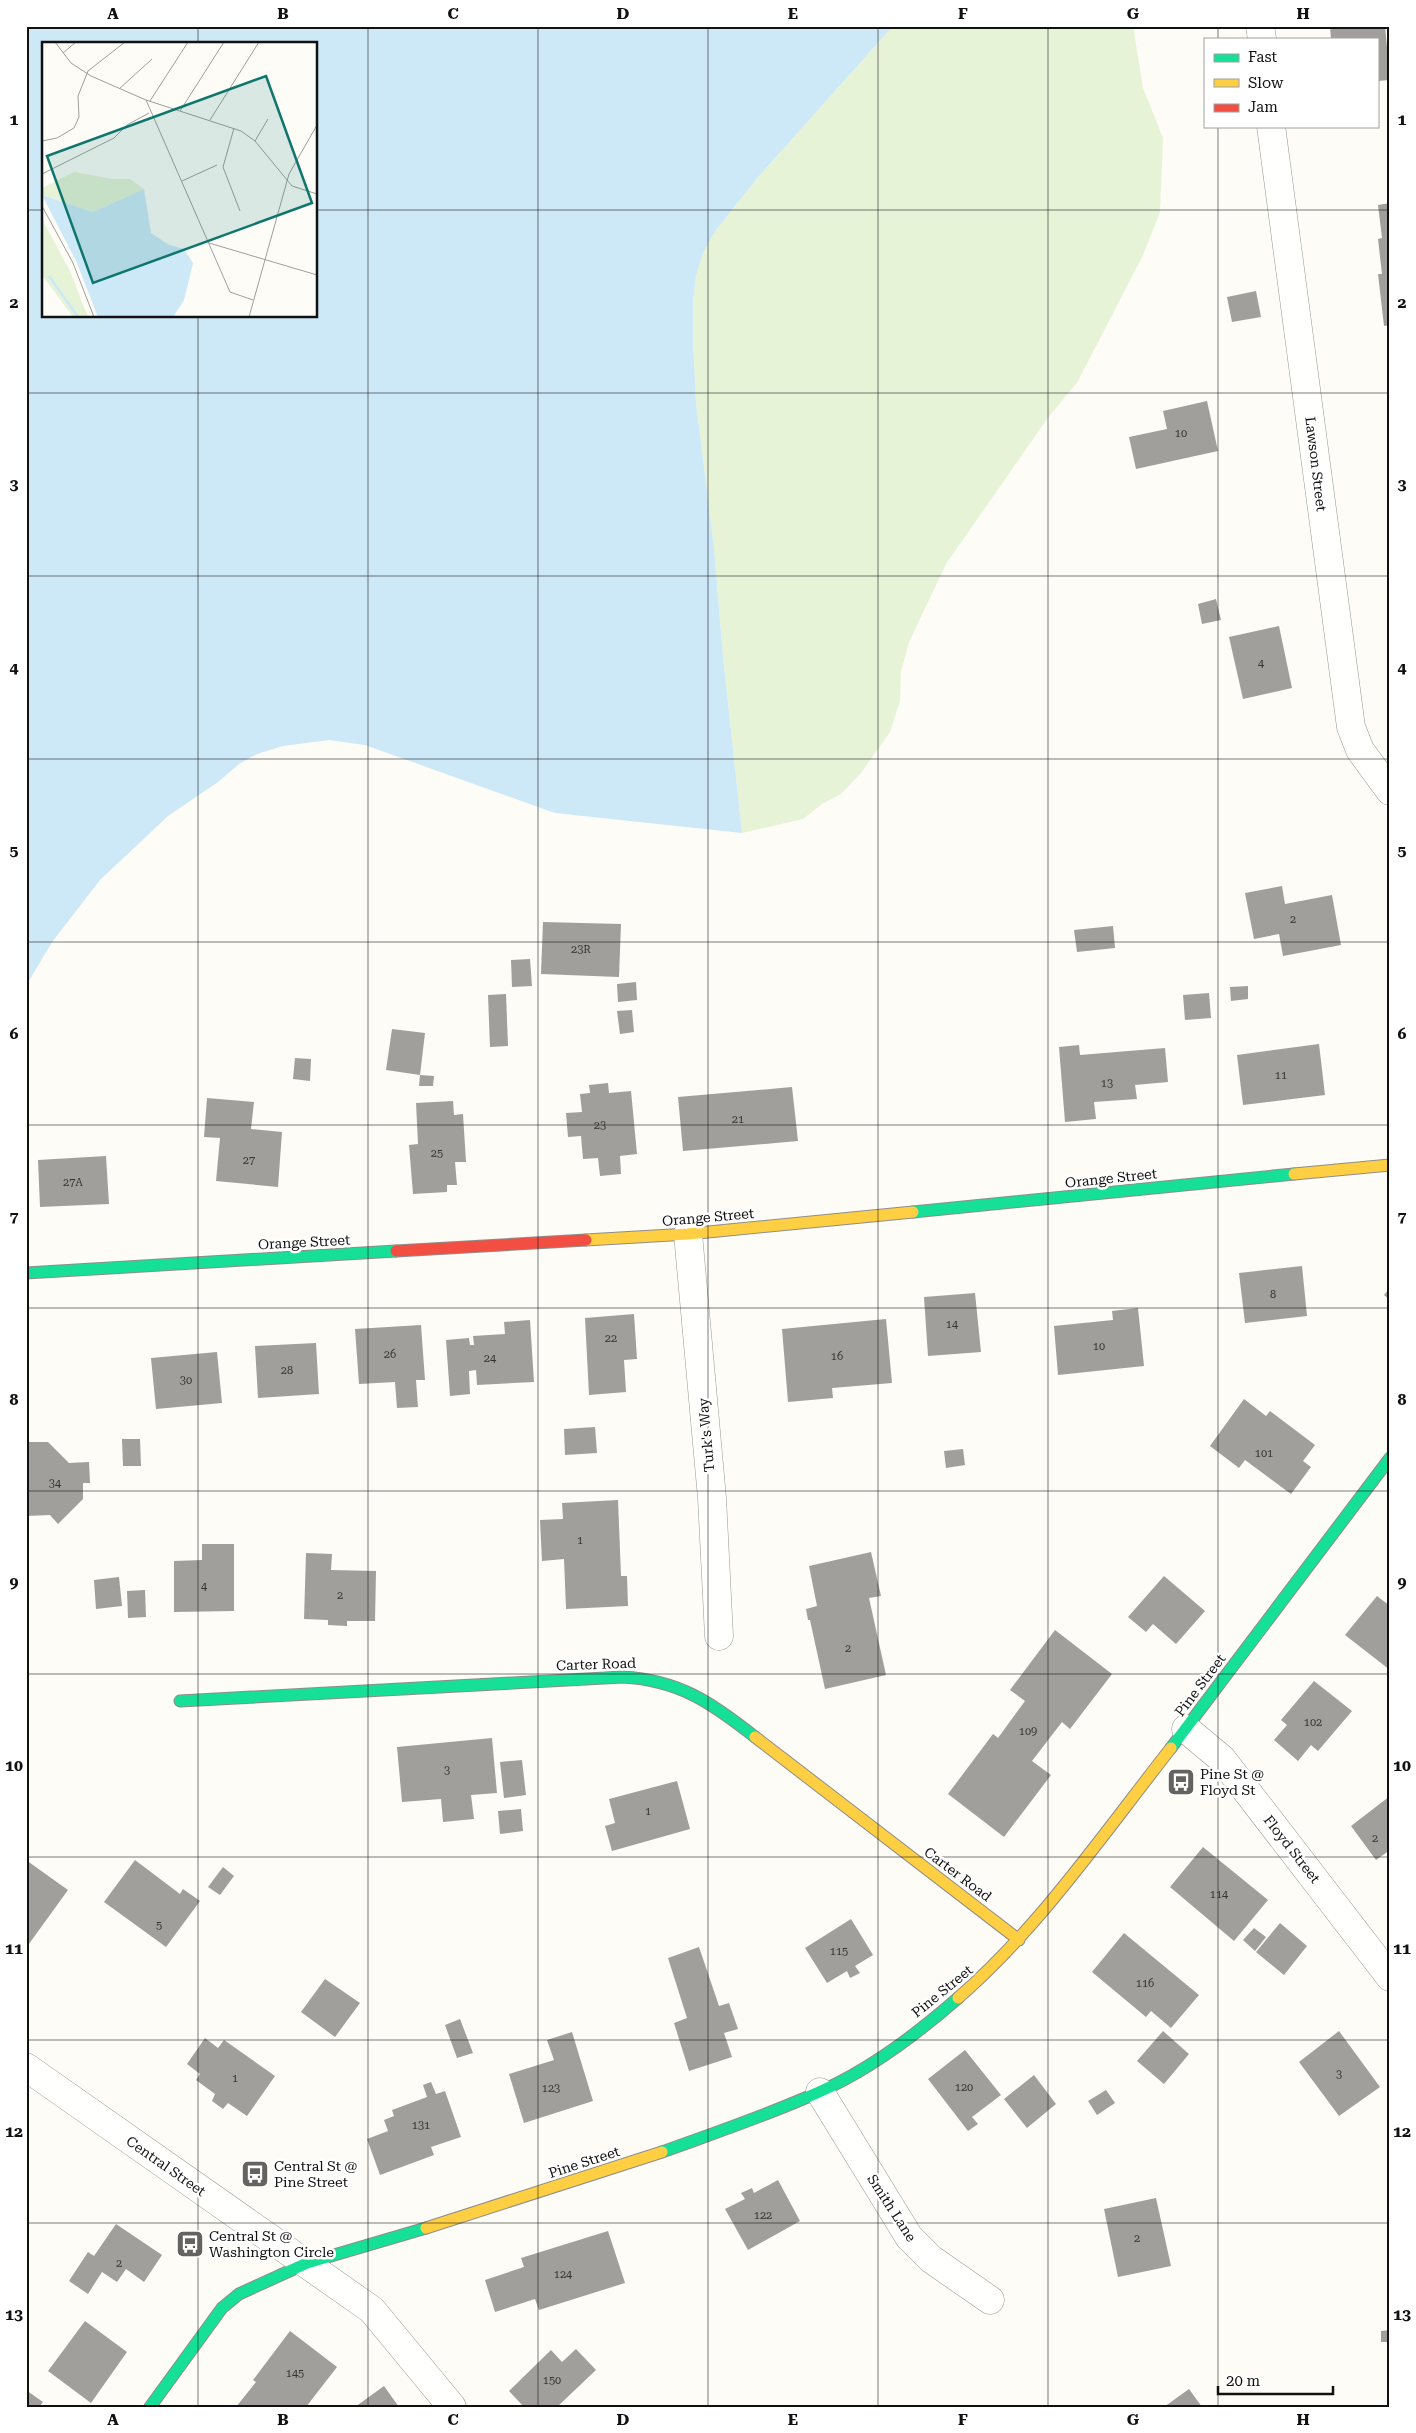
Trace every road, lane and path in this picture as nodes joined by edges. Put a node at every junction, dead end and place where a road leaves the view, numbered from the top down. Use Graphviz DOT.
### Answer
graph roads {
  1 [pos="1271,128"];
  2 [pos="1390,791"];
  3 [pos="1390,1165"];
  4 [pos="688,1234"];
  5 [pos="26,1273"];
  6 [pos="1387,1469"];
  7 [pos="719,1636"];
  8 [pos="180,1701"];
  9 [pos="1186,1728"];
  10 [pos="1019,1940"];
  11 [pos="1390,1977"];
  12 [pos="26,2067"];
  13 [pos="820,2092"];
  14 [pos="307,2263"];
  15 [pos="990,2300"];
  16 [pos="150,2407"];
  17 [pos="452,2407"];
  1 -- 2 [label="street, Lawson Street"];
  3 -- 4 [label="street, Orange Street"];
  4 -- 5 [label="street, Orange Street"];
  4 -- 7 [label="street, Turk's Way"];
  6 -- 9 [label="street, Pine Street"];
  8 -- 10 [label="street, Carter Road"];
  9 -- 10 [label="street, Pine Street"];
  9 -- 11 [label="street, Floyd Street"];
  10 -- 13 [label="street, Pine Street"];
  12 -- 14 [label="street, Central Street"];
  13 -- 14 [label="street, Pine Street"];
  13 -- 15 [label="street, Smith Lane"];
  14 -- 16 [label="street, Pine Street"];
  14 -- 17 [label="street, Central Street"];
}
